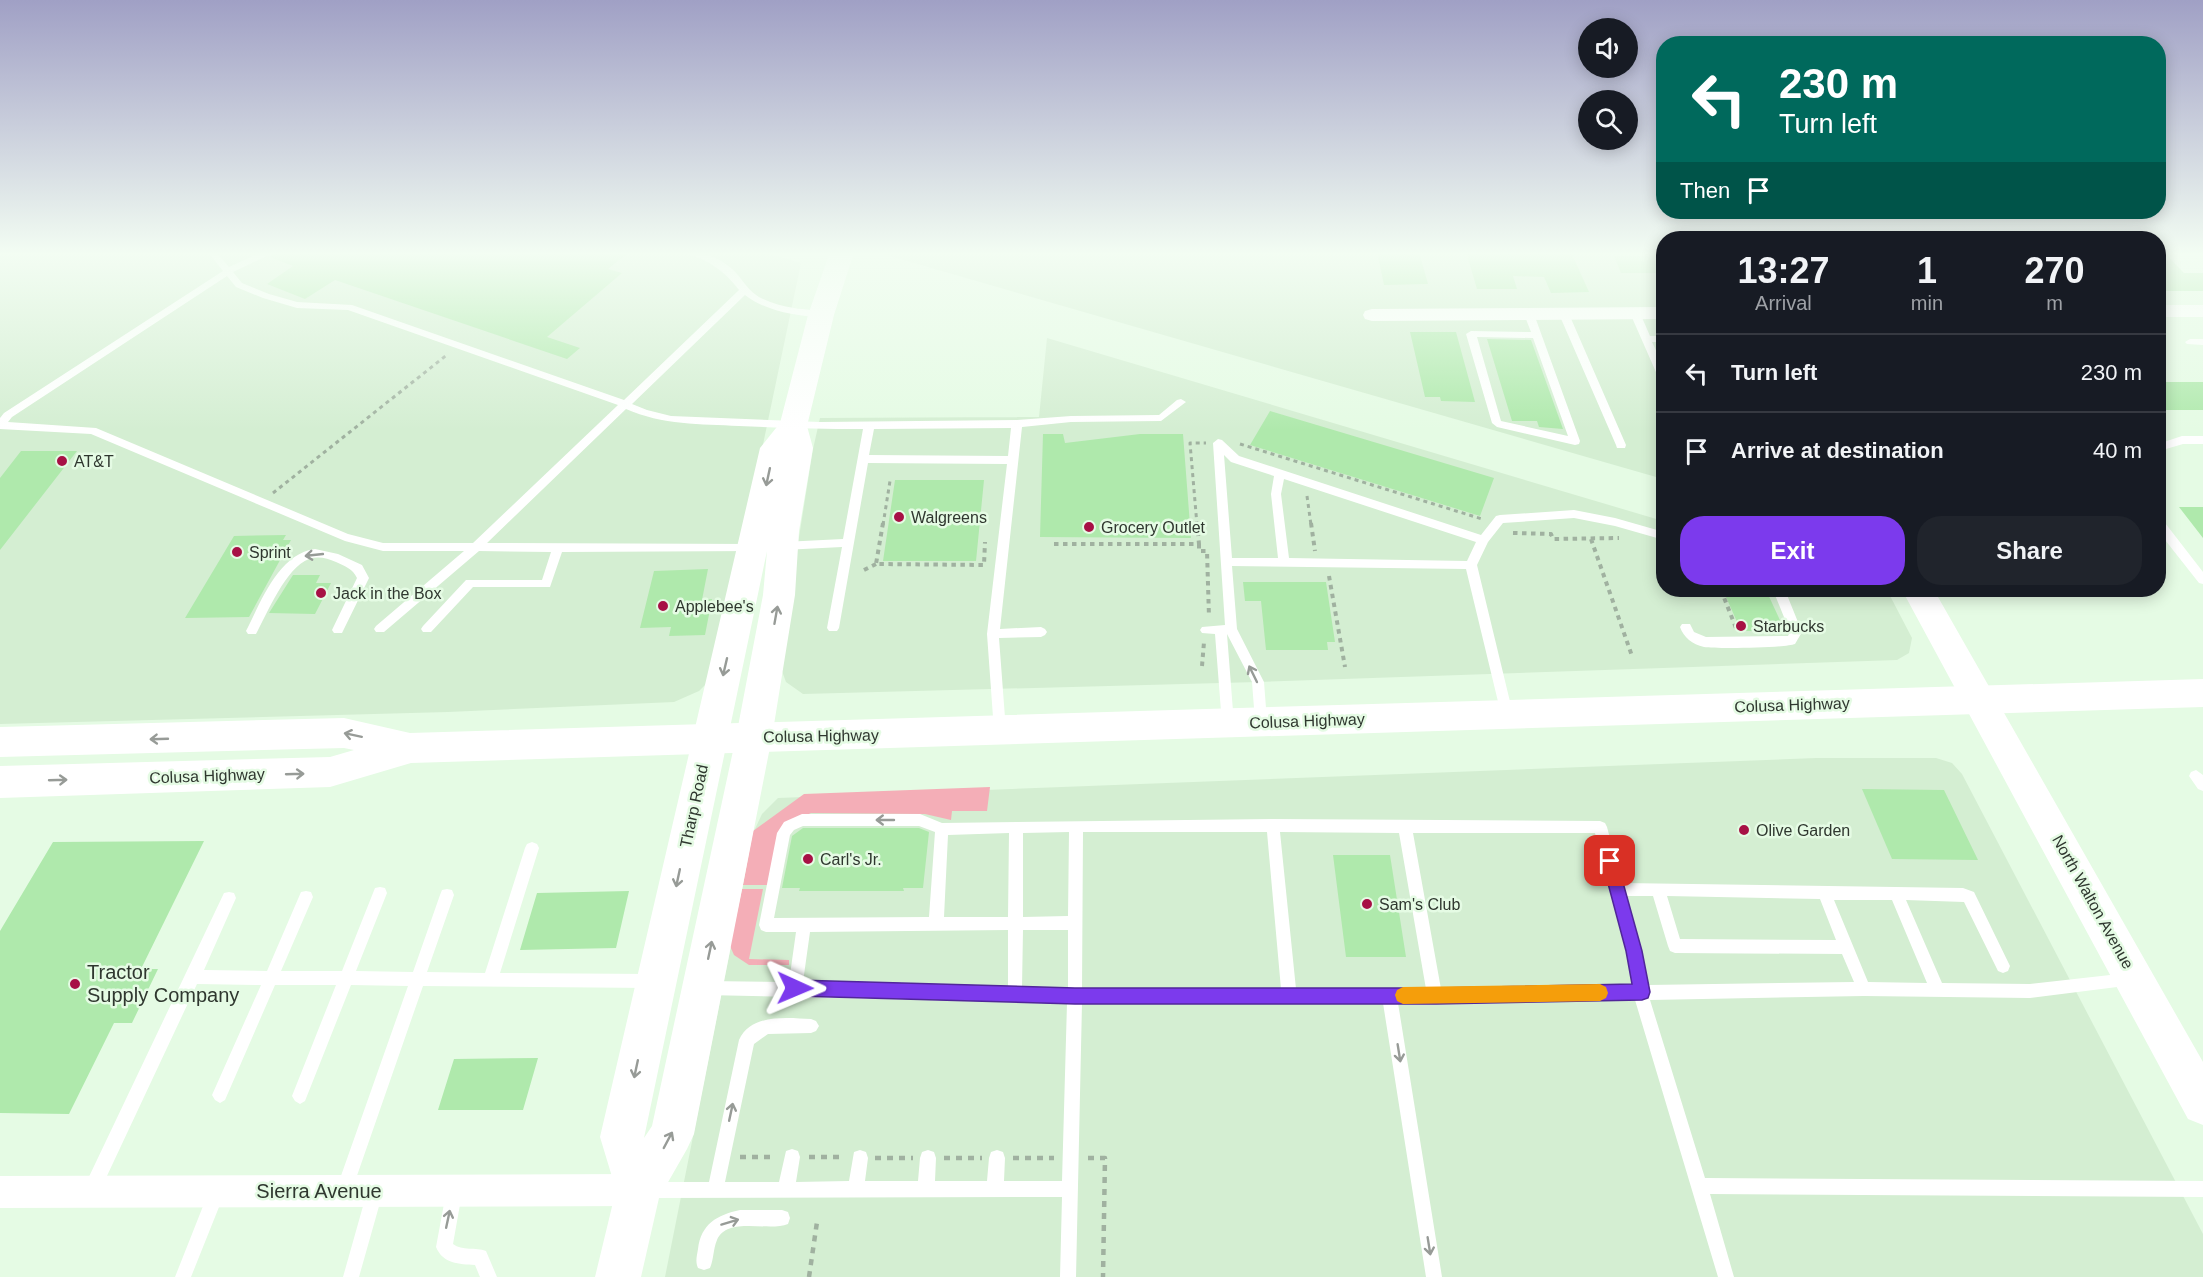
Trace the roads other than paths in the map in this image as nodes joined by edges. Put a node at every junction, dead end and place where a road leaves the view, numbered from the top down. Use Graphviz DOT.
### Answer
graph roads {
  1 [pos="166,312"];
  2 [pos="363,312"];
  3 [pos="723,312"];
  4 [pos="794,312"];
  5 [pos="821,312"];
  6 [pos="1656,313"];
  7 [pos="1464,314"];
  8 [pos="1529,314"];
  9 [pos="1564,314"];
  10 [pos="1635,314"];
  11 [pos="820,315"];
  12 [pos="1372,315"];
  13 [pos="1471,334"];
  14 [pos="1537,335"];
  15 [pos="1647,339"];
  16 [pos="1656,339"];
  17 [pos="2190,342"];
  18 [pos="2203,342"];
  19 [pos="1656,361"];
  20 [pos="1181,402"];
  21 [pos="625,406"];
  22 [pos="1017,424"];
  23 [pos="0,425"];
  24 [pos="793,426"];
  25 [pos="869,426"];
  26 [pos="2203,440"];
  27 [pos="1621,445"];
  28 [pos="2166,445"];
  29 [pos="863,459"];
  30 [pos="1013,460"];
  31 [pos="1280,473"];
  32 [pos="2166,532"];
  33 [pos="1656,534"];
  34 [pos="1484,540"];
  35 [pos="848,543"];
  36 [pos="768,547"];
  37 [pos="558,548"];
  38 [pos="474,549"];
  39 [pos="1226,562"];
  40 [pos="1284,563"];
  41 [pos="1471,565"];
  42 [pos="2203,580"];
  43 [pos="1782,597"];
  44 [pos="1922,597"];
  45 [pos="834,628"];
  46 [pos="380,629"];
  47 [pos="427,629"];
  48 [pos="1226,629"];
  49 [pos="338,630"];
  50 [pos="1206,630"];
  51 [pos="252,631"];
  52 [pos="1688,631"];
  53 [pos="1041,632"];
  54 [pos="993,634"];
  55 [pos="2203,693"];
  56 [pos="1982,700"];
  57 [pos="1507,714"];
  58 [pos="1245,723"];
  59 [pos="1000,732"];
  60 [pos="753,737"];
  61 [pos="709,739"];
  62 [pos="0,742"];
  63 [pos="410,748"];
  64 [pos="0,782"];
  65 [pos="1273,825"];
  66 [pos="1016,826"];
  67 [pos="1076,826"];
  68 [pos="1405,826"];
  69 [pos="942,828"];
  70 [pos="532,848"];
  71 [pos="1617,890"];
  72 [pos="1658,890"];
  73 [pos="380,893"];
  74 [pos="1824,893"];
  75 [pos="1896,894"];
  76 [pos="447,895"];
  77 [pos="306,897"];
  78 [pos="230,898"];
  79 [pos="1076,923"];
  80 [pos="1017,924"];
  81 [pos="804,925"];
  82 [pos="936,925"];
  83 [pos="1846,946"];
  84 [pos="2003,966"];
  85 [pos="193,977"];
  86 [pos="271,978"];
  87 [pos="348,978"];
  88 [pos="419,979"];
  89 [pos="490,980"];
  90 [pos="2135,980"];
  91 [pos="656,981"];
  92 [pos="702,988"];
  93 [pos="795,988"];
  94 [pos="1864,989"];
  95 [pos="1938,990"];
  96 [pos="1642,992"];
  97 [pos="1015,993"];
  98 [pos="1290,995"];
  99 [pos="1389,995"];
  100 [pos="1075,996"];
  101 [pos="1436,996"];
  102 [pos="811,1026"];
  103 [pos="220,1095"];
  104 [pos="300,1096"];
  105 [pos="2203,1104"];
  106 [pos="792,1157"];
  107 [pos="860,1158"];
  108 [pos="928,1158"];
  109 [pos="997,1158"];
  110 [pos="1699,1186"];
  111 [pos="856,1189"];
  112 [pos="926,1189"];
  113 [pos="995,1189"];
  114 [pos="1070,1189"];
  115 [pos="2203,1189"];
  116 [pos="638,1190"];
  117 [pos="715,1190"];
  118 [pos="786,1190"];
  119 [pos="218,1191"];
  120 [pos="359,1191"];
  121 [pos="455,1191"];
  122 [pos="0,1192"];
  123 [pos="91,1192"];
  124 [pos="782,1218"];
  125 [pos="704,1262"];
  126 [pos="183,1277"];
  127 [pos="351,1277"];
  128 [pos="489,1277"];
  129 [pos="618,1277"];
  130 [pos="1068,1277"];
  131 [pos="1434,1277"];
  132 [pos="1726,1277"];
  1 -- 23 [label="lane"];
  2 -- 21 [label="lane"];
  3 -- 21 [label="lane"];
  4 -- 11 [label="lane"];
  5 -- 11 [label="main road, Tharp Road"];
  6 -- 10 [label="street"];
  7 -- 8 [label="street"];
  7 -- 12 [label="street"];
  7 -- 13 [label="lane"];
  8 -- 9 [label="street"];
  8 -- 14 [label="lane"];
  9 -- 10 [label="street"];
  9 -- 27 [label="lane"];
  10 -- 15 [label="lane"];
  11 -- 24 [label="main road, Tharp Road"];
  13 -- 14 [label="lane"];
  13 -- 14 [label="lane"];
  15 -- 16 [label="lane"];
  15 -- 19 [label="lane"];
  17 -- 18 [label="lane"];
  20 -- 22 [label="lane"];
  21 -- 24 [label="lane"];
  21 -- 38 [label="lane"];
  22 -- 25 [label="lane"];
  22 -- 30 [label="lane"];
  23 -- 38 [label="lane"];
  24 -- 25 [label="lane"];
  24 -- 36 [label="main road, Tharp Road"];
  25 -- 29 [label="lane"];
  26 -- 28 [label="lane"];
  29 -- 30 [label="lane"];
  29 -- 35 [label="lane"];
  30 -- 54 [label="lane"];
  31 -- 34 [label="lane"];
  31 -- 39 [label="lane"];
  31 -- 40 [label="lane"];
  32 -- 42 [label="lane"];
  33 -- 34 [label="lane"];
  34 -- 41 [label="lane"];
  35 -- 36 [label="lane"];
  35 -- 45 [label="lane"];
  36 -- 37 [label="lane"];
  60 -- 36 [label="main road, Tharp Road, one-way"];
  36 -- 61 [label="main road, Tharp Road, one-way"];
  37 -- 38 [label="lane"];
  37 -- 47 [label="lane"];
  38 -- 46 [label="lane"];
  39 -- 40 [label="lane"];
  39 -- 48 [label="lane"];
  40 -- 41 [label="lane"];
  41 -- 57 [label="lane"];
  43 -- 52 [label="lane"];
  44 -- 56 [label="main road, North Walton Avenue"];
  48 -- 50 [label="lane"];
  48 -- 58 [label="lane"];
  58 -- 48 [label="lane, one-way"];
  49 -- 51 [label="lane, one-way"];
  53 -- 54 [label="lane"];
  54 -- 59 [label="lane"];
  55 -- 56 [label="main road, Colusa Highway"];
  56 -- 57 [label="main road, Colusa Highway"];
  56 -- 90 [label="main road, North Walton Avenue"];
  57 -- 58 [label="main road, Colusa Highway"];
  58 -- 59 [label="main road, Colusa Highway"];
  59 -- 60 [label="main road, Colusa Highway"];
  60 -- 61 [label="main road, Colusa Highway"];
  92 -- 60 [label="main road, Tharp Road, one-way"];
  61 -- 63 [label="main road, Colusa Highway"];
  61 -- 91 [label="main road, Tharp Road, one-way"];
  63 -- 62 [label="main road, Colusa Highway, one-way"];
  64 -- 63 [label="main road, Colusa Highway, one-way"];
  65 -- 67 [label="lane"];
  65 -- 68 [label="lane"];
  65 -- 98 [label="lane"];
  66 -- 67 [label="lane"];
  66 -- 69 [label="lane"];
  66 -- 80 [label="lane"];
  67 -- 79 [label="lane"];
  68 -- 71 [label="lane"];
  68 -- 101 [label="lane"];
  69 -- 81 [label="lane, one-way"];
  69 -- 82 [label="lane"];
  70 -- 89 [label="lane"];
  71 -- 72 [label="lane"];
  71 -- 96 [label="lane"];
  72 -- 74 [label="lane"];
  72 -- 83 [label="lane"];
  73 -- 87 [label="lane"];
  74 -- 75 [label="lane"];
  74 -- 83 [label="lane"];
  75 -- 84 [label="lane"];
  75 -- 95 [label="lane"];
  76 -- 88 [label="lane"];
  77 -- 86 [label="lane"];
  78 -- 85 [label="lane"];
  79 -- 80 [label="lane"];
  79 -- 100 [label="lane"];
  80 -- 82 [label="lane"];
  80 -- 97 [label="lane"];
  81 -- 82 [label="lane"];
  81 -- 93 [label="lane"];
  83 -- 94 [label="lane"];
  85 -- 86 [label="lane"];
  85 -- 123 [label="lane"];
  86 -- 87 [label="lane"];
  86 -- 103 [label="lane"];
  87 -- 88 [label="lane"];
  87 -- 104 [label="lane"];
  88 -- 89 [label="lane"];
  88 -- 120 [label="lane"];
  89 -- 91 [label="lane"];
  90 -- 95 [label="lane"];
  90 -- 105 [label="main road, North Walton Avenue"];
  91 -- 116 [label="main road, Tharp Road, one-way"];
  92 -- 93 [label="lane"];
  116 -- 92 [label="main road, Tharp Road, one-way"];
  93 -- 97 [label="lane"];
  94 -- 95 [label="lane"];
  94 -- 96 [label="lane"];
  96 -- 101 [label="lane"];
  96 -- 110 [label="lane"];
  97 -- 100 [label="lane"];
  98 -- 99 [label="lane"];
  98 -- 100 [label="lane"];
  99 -- 101 [label="lane"];
  99 -- 131 [label="lane, one-way"];
  100 -- 114 [label="lane"];
  117 -- 102 [label="lane, one-way"];
  106 -- 118 [label="lane"];
  107 -- 111 [label="lane"];
  108 -- 112 [label="lane"];
  109 -- 113 [label="lane"];
  110 -- 115 [label="lane"];
  110 -- 132 [label="lane"];
  111 -- 112 [label="lane"];
  111 -- 118 [label="lane"];
  112 -- 113 [label="lane"];
  113 -- 114 [label="lane"];
  114 -- 130 [label="lane"];
  116 -- 117 [label="lane"];
  116 -- 121 [label="street, Sierra Avenue"];
  116 -- 129 [label="main road, Tharp Road"];
  117 -- 118 [label="lane"];
  119 -- 120 [label="street, Sierra Avenue"];
  119 -- 123 [label="street, Sierra Avenue"];
  119 -- 126 [label="lane"];
  120 -- 121 [label="street, Sierra Avenue"];
  120 -- 127 [label="lane"];
  128 -- 121 [label="lane, one-way"];
  122 -- 123 [label="street, Sierra Avenue"];
  125 -- 124 [label="lane, one-way"];
}
